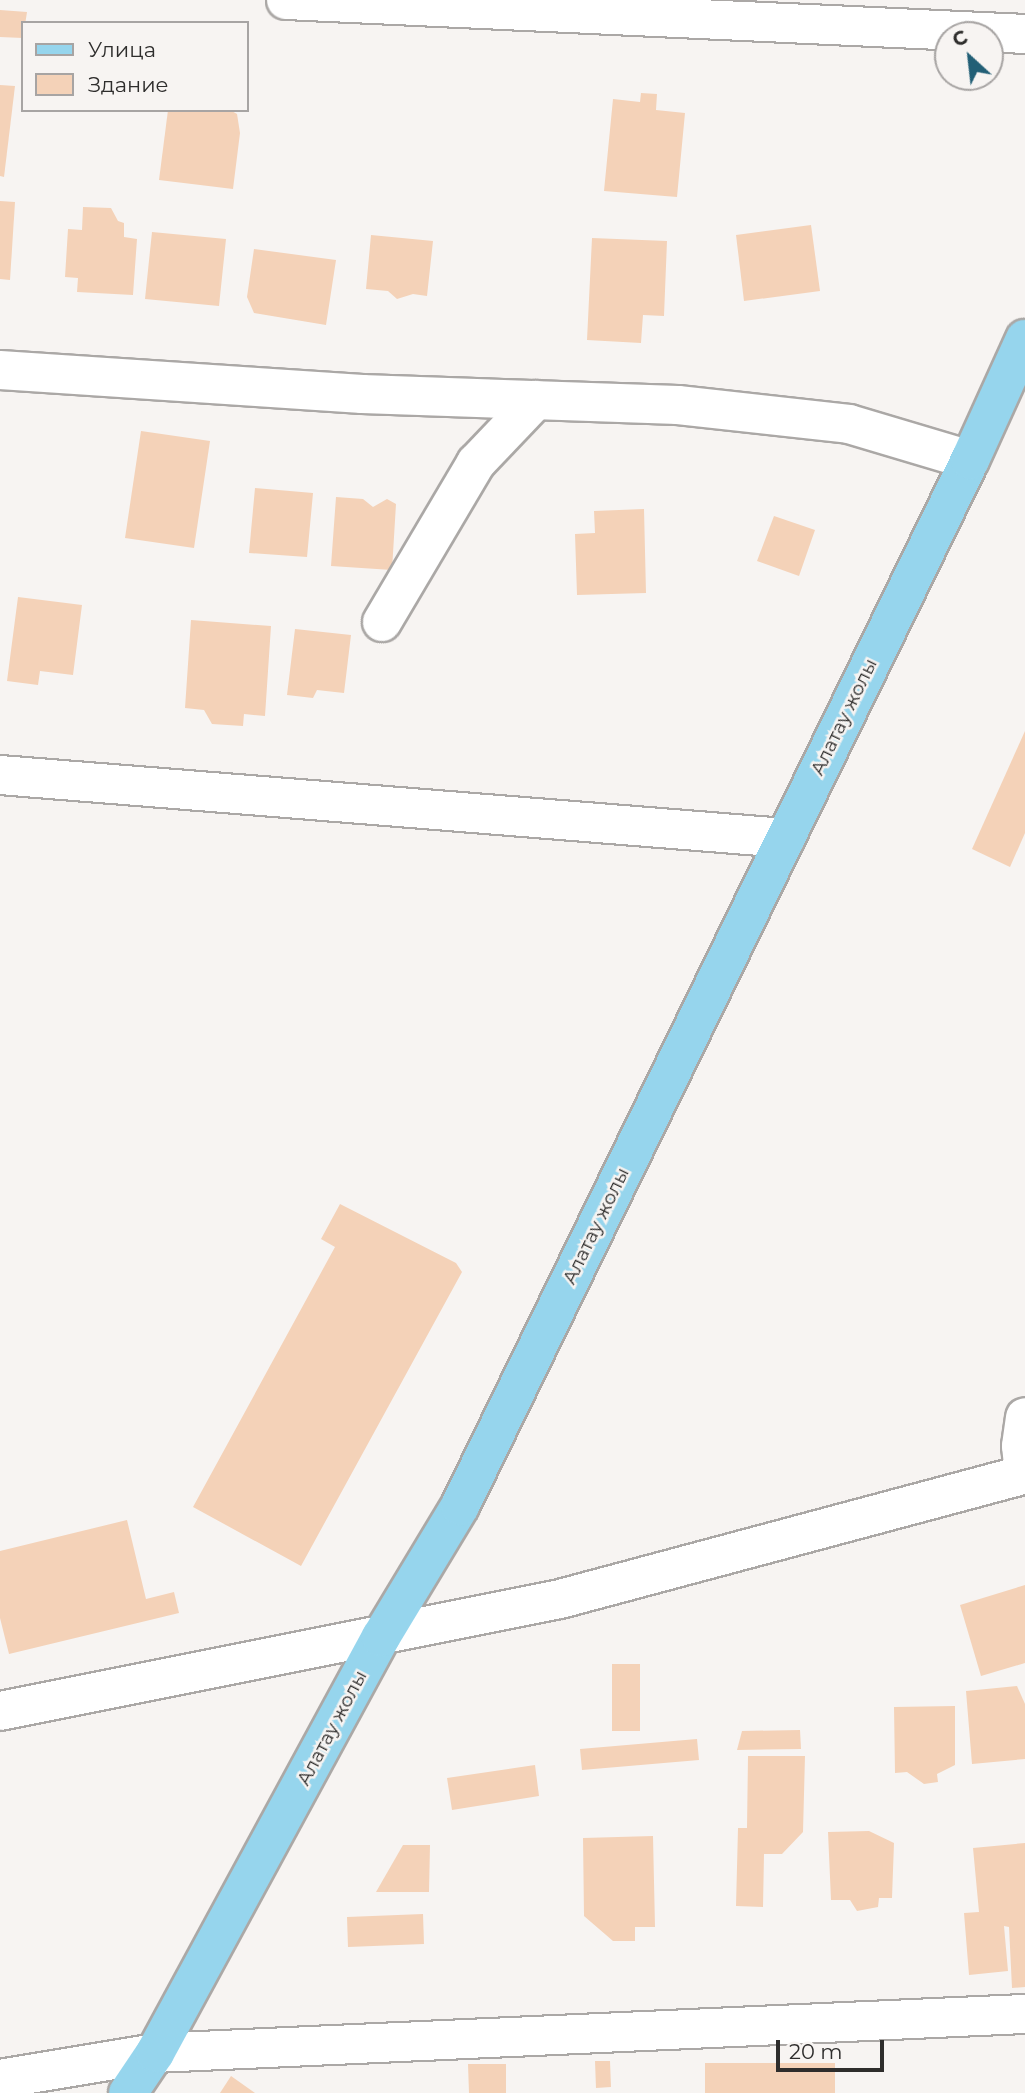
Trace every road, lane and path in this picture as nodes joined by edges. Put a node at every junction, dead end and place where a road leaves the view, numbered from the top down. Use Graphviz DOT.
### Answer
graph roads {
  1 [pos="286,0"];
  2 [pos="1025,34"];
  3 [pos="1025,339"];
  4 [pos="0,370"];
  5 [pos="537,400"];
  6 [pos="970,460"];
  7 [pos="382,622"];
  8 [pos="0,775"];
  9 [pos="785,838"];
  10 [pos="1025,1417"];
  11 [pos="1025,1474"];
  12 [pos="381,1637"];
  13 [pos="0,1711"];
  14 [pos="1025,2014"];
  15 [pos="155,2053"];
  16 [pos="0,2079"];
  17 [pos="128,2093"];
  1 -- 2 [label="street"];
  3 -- 6 [label="main road, Алатау жолы"];
  4 -- 5 [label="street"];
  5 -- 6 [label="street"];
  5 -- 7 [label="street"];
  6 -- 9 [label="main road, Алатау жолы"];
  8 -- 9 [label="street"];
  9 -- 12 [label="main road, Алатау жолы"];
  10 -- 11 [label="street"];
  11 -- 12 [label="street"];
  12 -- 13 [label="street"];
  12 -- 15 [label="main road, Алатау жолы"];
  14 -- 15 [label="street"];
  15 -- 16 [label="street"];
  15 -- 17 [label="main road, Алатау жолы"];
}
